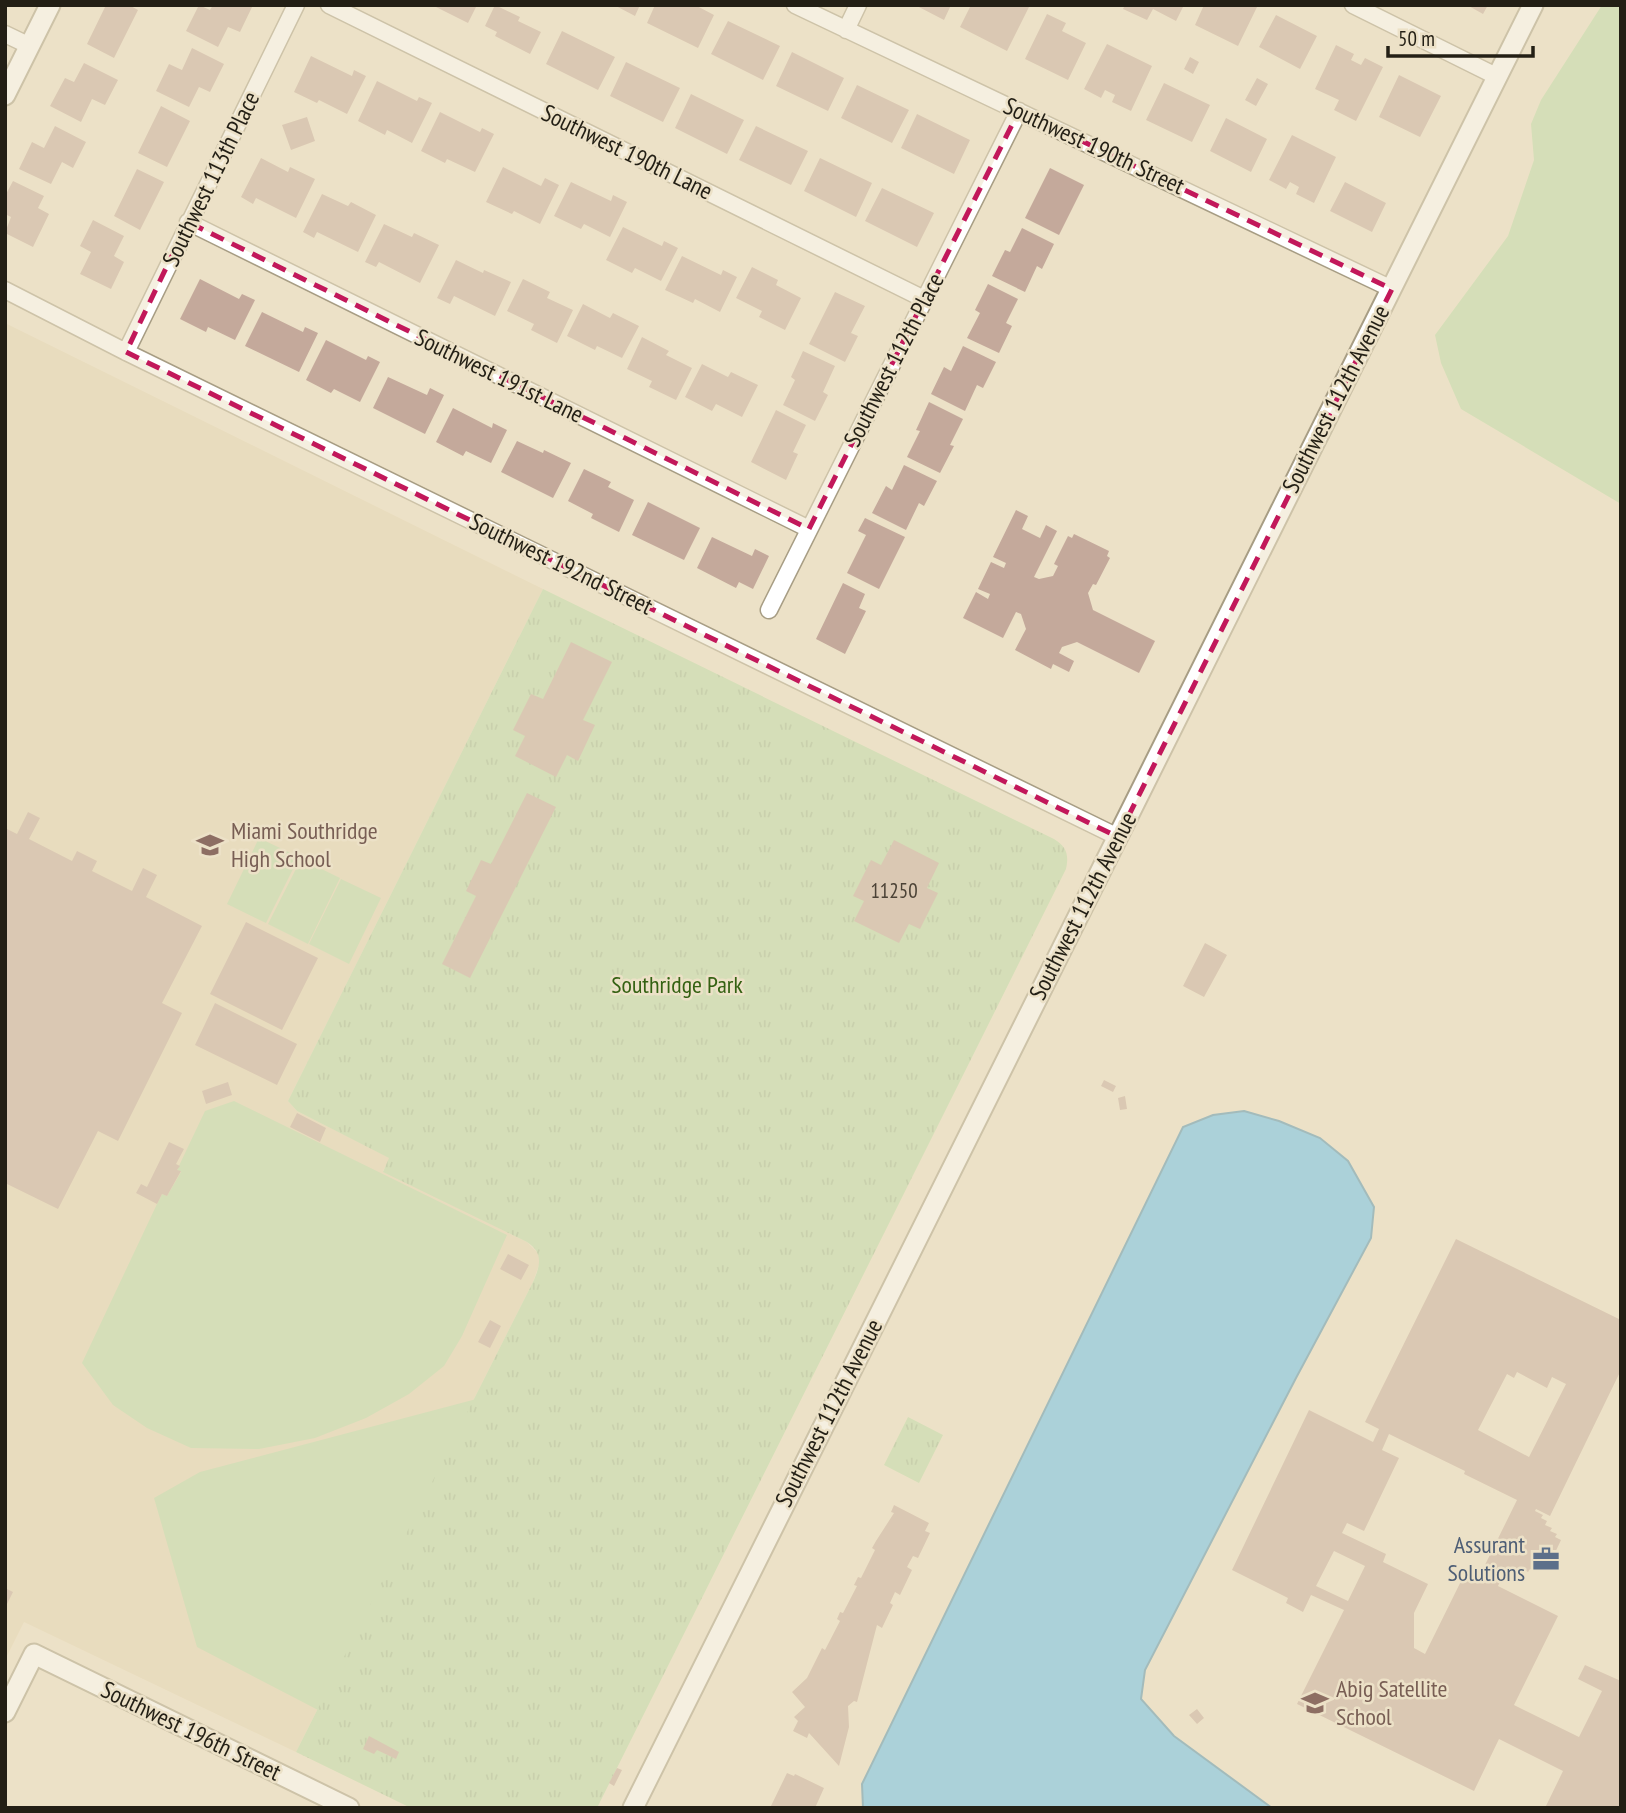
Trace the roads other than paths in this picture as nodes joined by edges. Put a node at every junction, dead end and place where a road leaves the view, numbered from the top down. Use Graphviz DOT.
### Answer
graph roads {
  1 [pos="50,5"];
  2 [pos="296,5"];
  3 [pos="329,5"];
  4 [pos="795,5"];
  5 [pos="858,5"];
  6 [pos="1353,5"];
  7 [pos="1533,5"];
  8 [pos="846,30"];
  9 [pos="5,34"];
  10 [pos="30,46"];
  11 [pos="1498,77"];
  12 [pos="5,95"];
  13 [pos="1019,111"];
  14 [pos="188,222"];
  15 [pos="1392,289"];
  16 [pos="5,290"];
  17 [pos="925,299"];
  18 [pos="126,352"];
  19 [pos="809,528"];
  20 [pos="769,610"];
  21 [pos="1118,837"];
  22 [pos="5,1713"];
  23 [pos="349,1808"];
  24 [pos="633,1808"];
  1 -- 10 [label="street"];
  2 -- 14 [label="street, Southwest 113th Place"];
  3 -- 17 [label="street, Southwest 190th Lane"];
  4 -- 8 [label="street, Southwest 190th Street"];
  5 -- 8 [label="street"];
  6 -- 11 [label="street"];
  7 -- 11 [label="street, Southwest 112th Avenue"];
  8 -- 13 [label="street, Southwest 190th Street"];
  9 -- 10 [label="street"];
  10 -- 12 [label="street"];
  11 -- 15 [label="street, Southwest 112th Avenue"];
  13 -- 15 [label="street, Southwest 190th Street"];
  13 -- 17 [label="street, Southwest 112th Place"];
  14 -- 18 [label="street, Southwest 113th Place"];
  14 -- 19 [label="street, Southwest 191st Lane"];
  15 -- 21 [label="street, Southwest 112th Avenue"];
  16 -- 18 [label="street, Southwest 192nd Street"];
  17 -- 19 [label="street, Southwest 112th Place"];
  18 -- 21 [label="street, Southwest 192nd Street"];
  19 -- 20 [label="street, Southwest 112th Place"];
  21 -- 24 [label="street, Southwest 112th Avenue"];
  22 -- 23 [label="street, Southwest 196th Street"];
}
